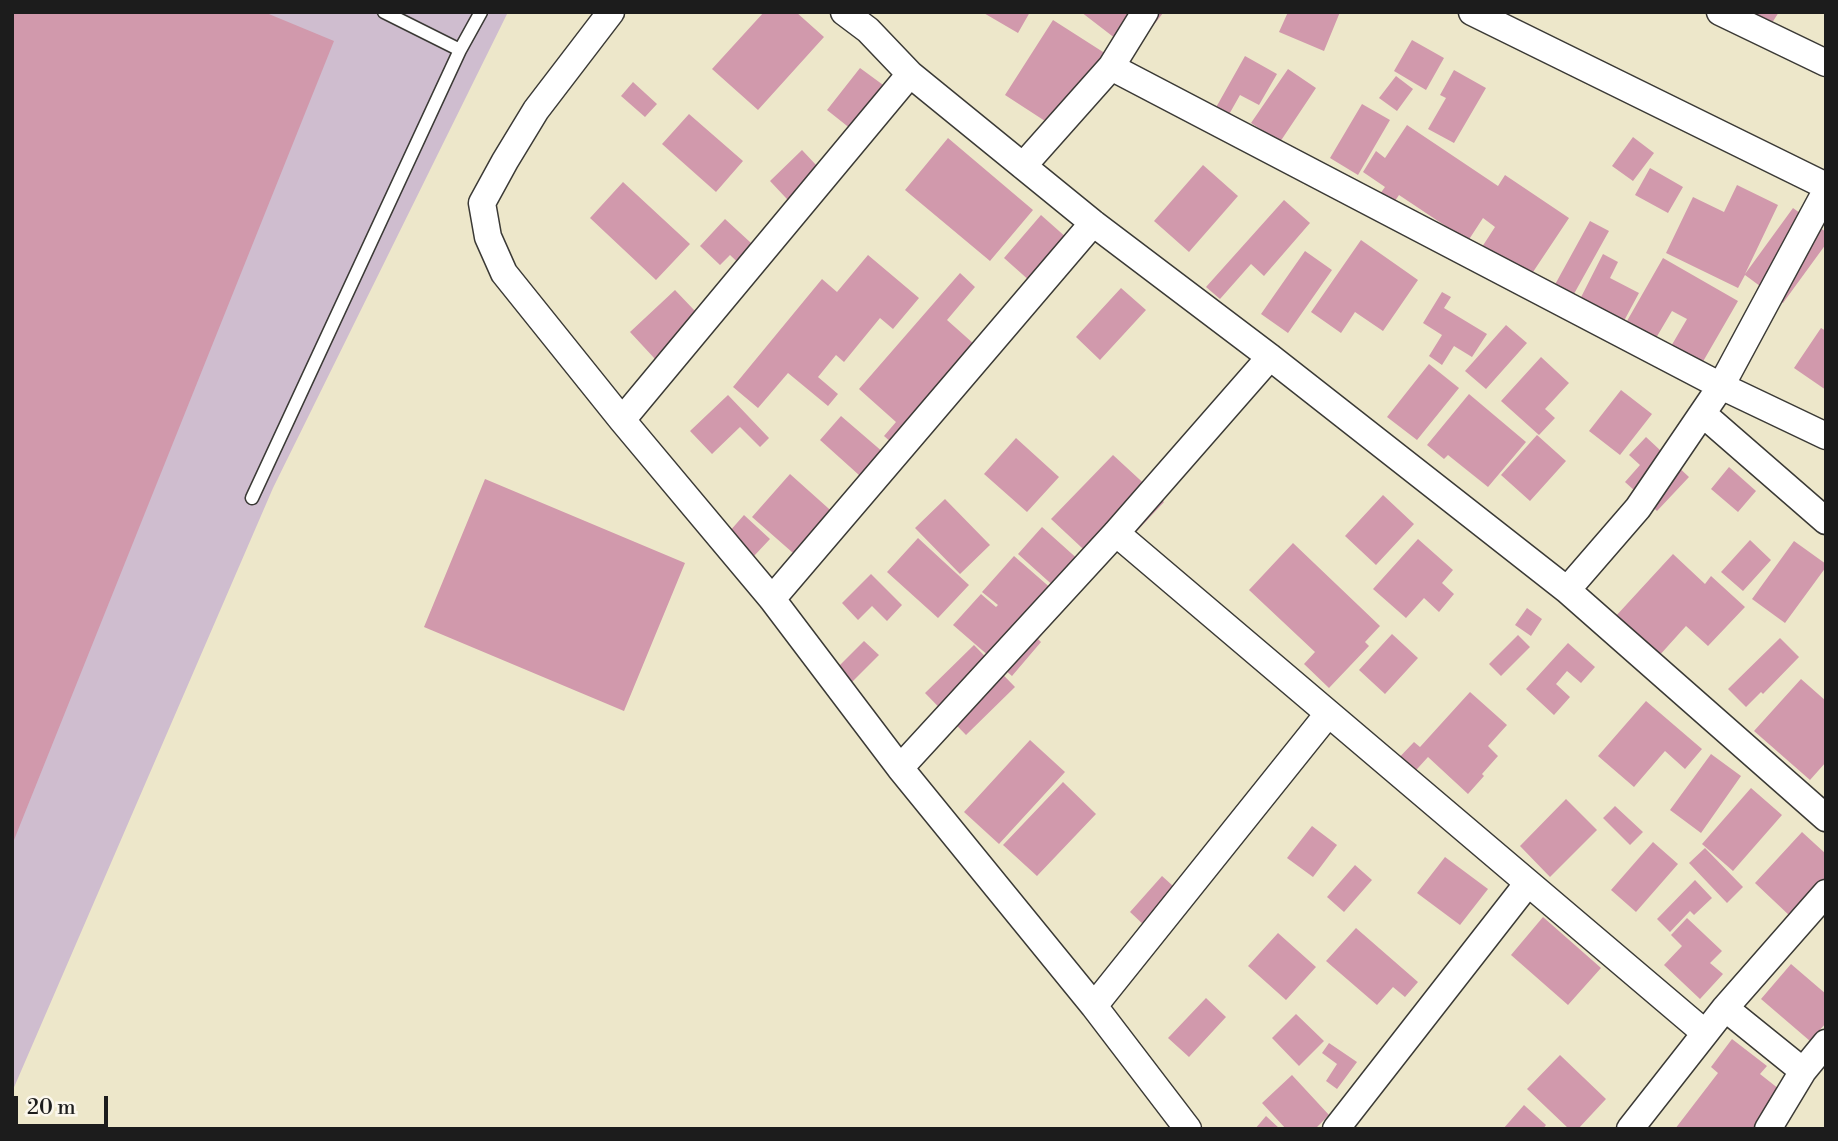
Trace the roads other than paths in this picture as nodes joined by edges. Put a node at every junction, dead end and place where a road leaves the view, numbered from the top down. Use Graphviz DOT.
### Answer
graph roads {
  1 [pos="384,12"];
  2 [pos="481,12"];
  3 [pos="611,12"];
  4 [pos="844,12"];
  5 [pos="1145,12"];
  6 [pos="1472,12"];
  7 [pos="1720,12"];
  8 [pos="874,21"];
  9 [pos="460,50"];
  10 [pos="1826,63"];
  11 [pos="1111,67"];
  12 [pos="910,75"];
  13 [pos="1023,166"];
  14 [pos="1826,188"];
  15 [pos="1093,222"];
  16 [pos="1270,357"];
  17 [pos="1721,386"];
  18 [pos="1703,414"];
  19 [pos="622,420"];
  20 [pos="1826,436"];
  21 [pos="252,498"];
  22 [pos="1826,521"];
  23 [pos="1116,533"];
  24 [pos="1567,590"];
  25 [pos="772,599"];
  26 [pos="1328,714"];
  27 [pos="900,768"];
  28 [pos="1826,818"];
  29 [pos="1528,883"];
  30 [pos="1826,893"];
  31 [pos="1094,1006"];
  32 [pos="1725,1008"];
  33 [pos="1705,1033"];
  34 [pos="1826,1043"];
  35 [pos="1803,1071"];
  36 [pos="1188,1129"];
  37 [pos="1336,1129"];
  38 [pos="1630,1129"];
  39 [pos="1768,1129"];
  1 -- 9 [label="lane"];
  2 -- 9 [label="lane"];
  3 -- 19 [label="street"];
  4 -- 8 [label="street"];
  5 -- 11 [label="street"];
  6 -- 14 [label="street"];
  7 -- 10 [label="street"];
  8 -- 12 [label="street"];
  9 -- 21 [label="lane"];
  11 -- 13 [label="street"];
  11 -- 17 [label="street"];
  12 -- 13 [label="street"];
  12 -- 19 [label="street"];
  13 -- 15 [label="street"];
  14 -- 17 [label="street"];
  15 -- 16 [label="street"];
  15 -- 25 [label="street"];
  16 -- 23 [label="street"];
  16 -- 24 [label="street"];
  17 -- 18 [label="street"];
  17 -- 20 [label="street"];
  18 -- 22 [label="street"];
  18 -- 24 [label="street"];
  19 -- 25 [label="street"];
  23 -- 26 [label="street"];
  23 -- 27 [label="street"];
  24 -- 28 [label="street"];
  25 -- 27 [label="street"];
  26 -- 29 [label="street"];
  26 -- 31 [label="street"];
  27 -- 31 [label="street"];
  29 -- 33 [label="street"];
  29 -- 37 [label="street"];
  30 -- 32 [label="street"];
  31 -- 36 [label="street"];
  32 -- 33 [label="street"];
  32 -- 35 [label="street"];
  33 -- 38 [label="street"];
  34 -- 35 [label="street"];
  35 -- 39 [label="street"];
}
